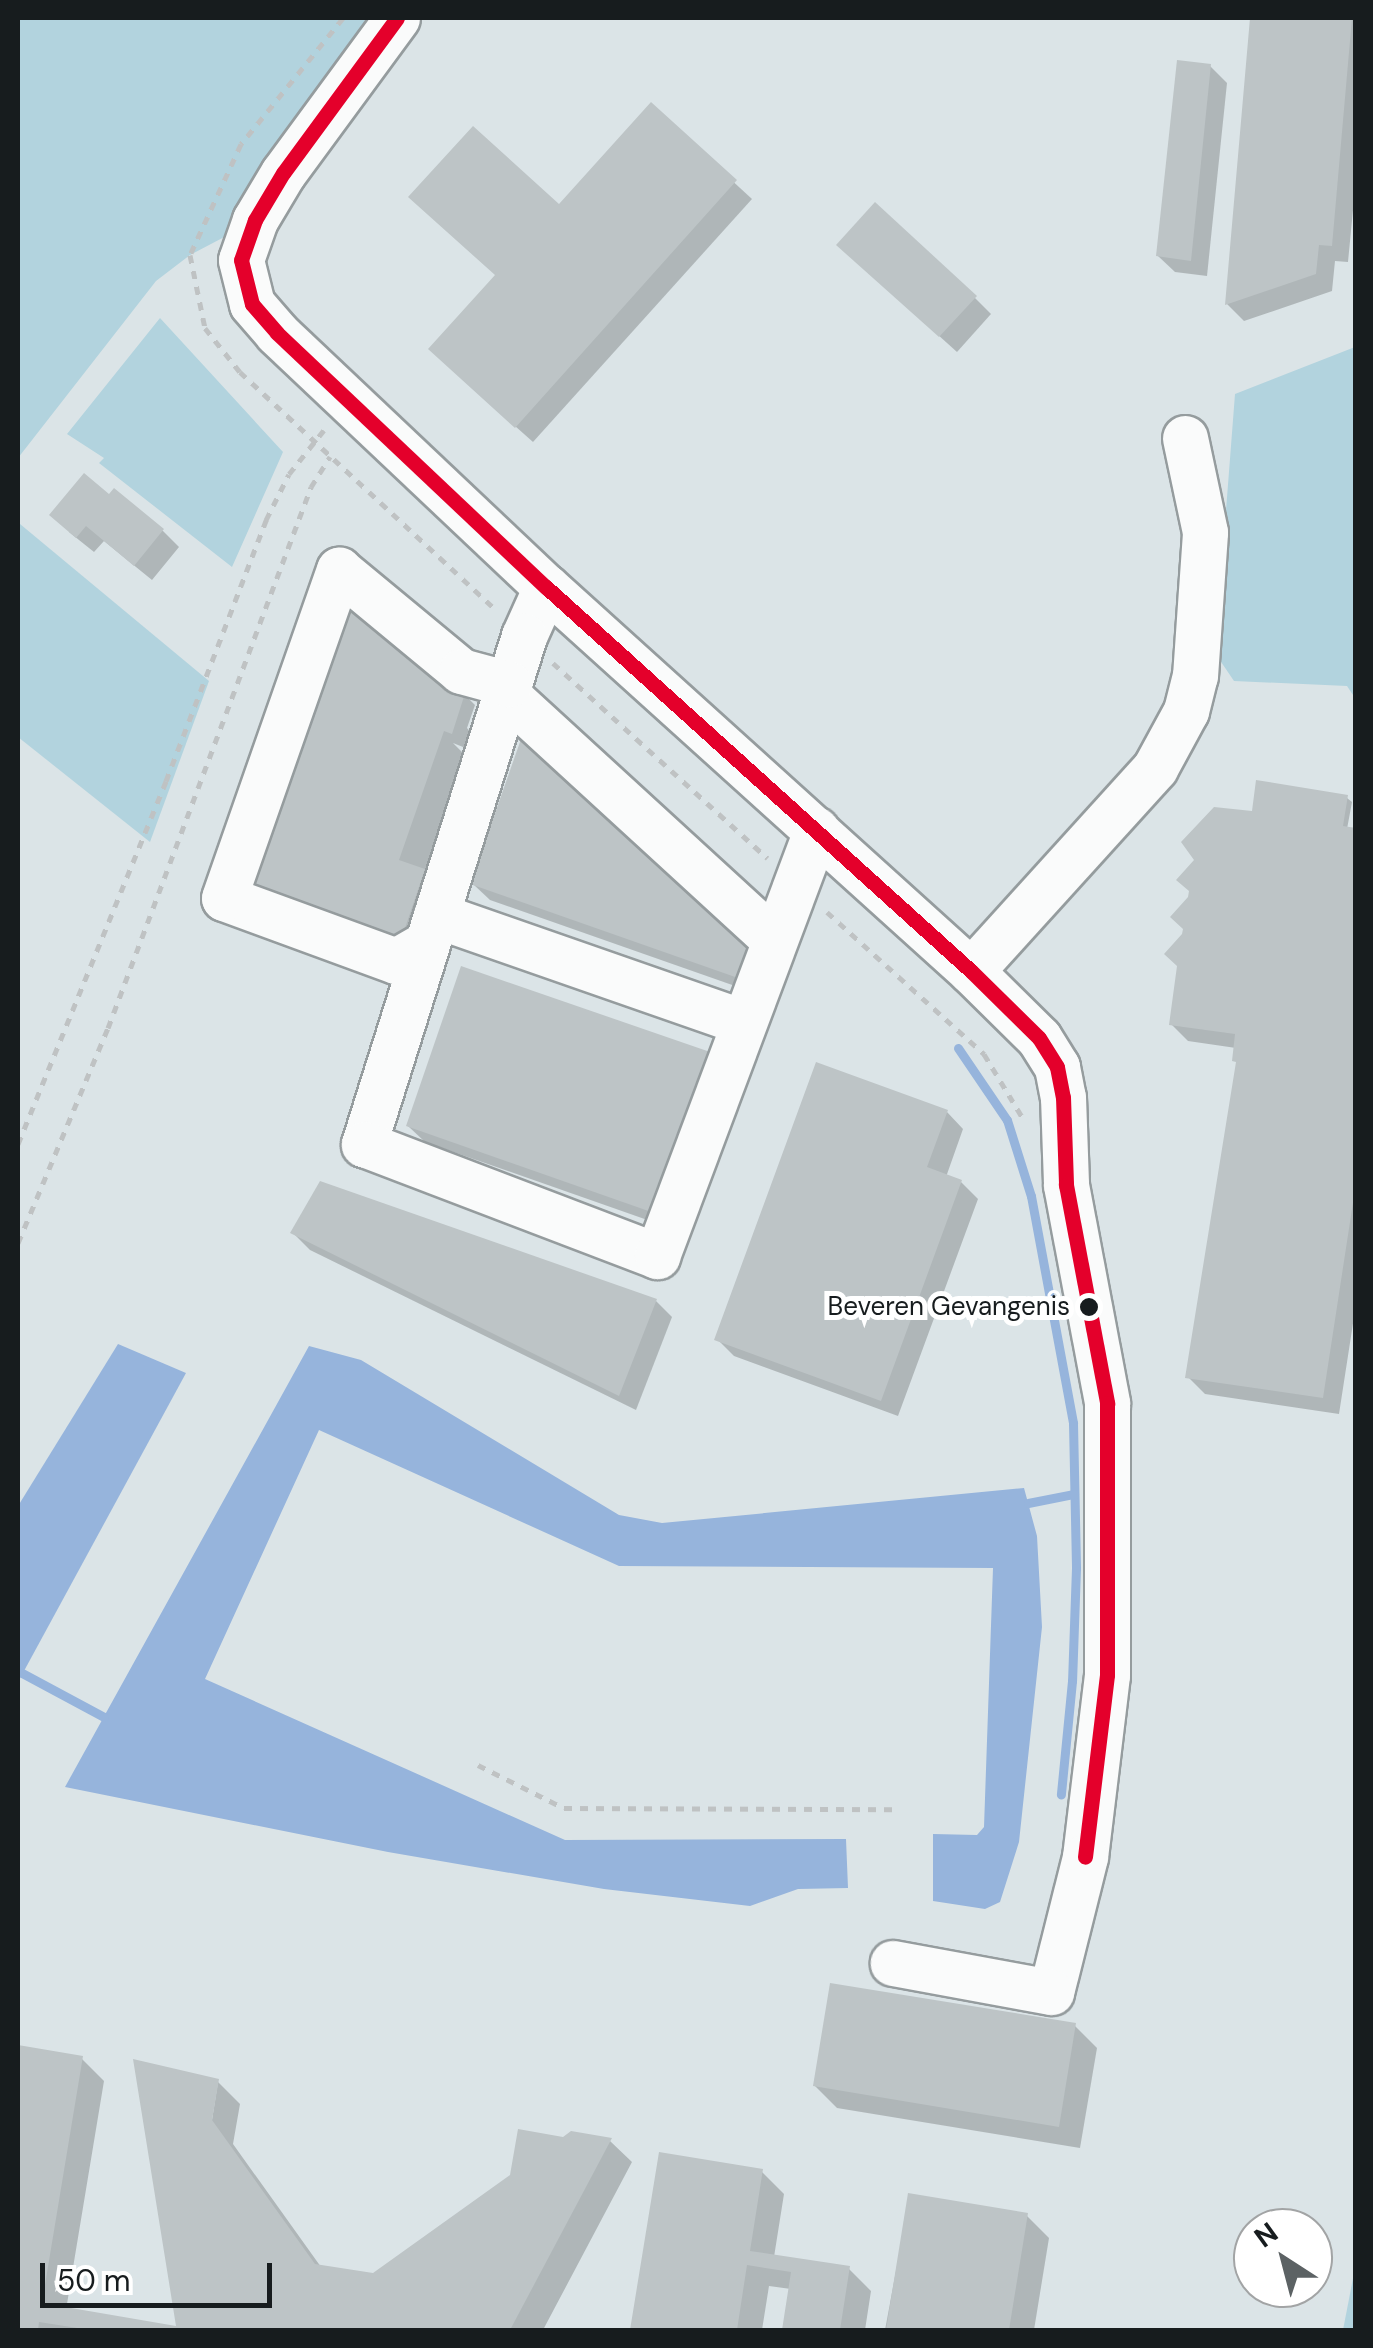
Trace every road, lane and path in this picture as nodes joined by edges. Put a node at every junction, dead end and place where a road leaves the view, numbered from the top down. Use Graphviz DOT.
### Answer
graph roads {
  1 [pos="397,18"];
  2 [pos="348,400"];
  3 [pos="1185,438"];
  4 [pos="330,456"];
  5 [pos="546,586"];
  6 [pos="507,689"];
  7 [pos="816,830"];
  8 [pos="432,929"];
  9 [pos="774,938"];
  10 [pos="971,971"];
  11 [pos="743,1022"];
  12 [pos="18,1144"];
  13 [pos="18,1243"];
  14 [pos="478,1765"];
  15 [pos="894,1809"];
  16 [pos="893,1963"];
  1 -- 2 [label="street"];
  2 -- 5 [label="street"];
  2 -- 12 [label="path"];
  3 -- 10 [label="street"];
  4 -- 13 [label="path"];
  5 -- 6 [label="street"];
  5 -- 7 [label="street"];
  6 -- 8 [label="street"];
  6 -- 8 [label="street"];
  6 -- 9 [label="street"];
  7 -- 9 [label="street"];
  7 -- 10 [label="street"];
  8 -- 11 [label="street"];
  8 -- 11 [label="street"];
  9 -- 11 [label="street"];
  10 -- 16 [label="street"];
  14 -- 15 [label="path"];
}
